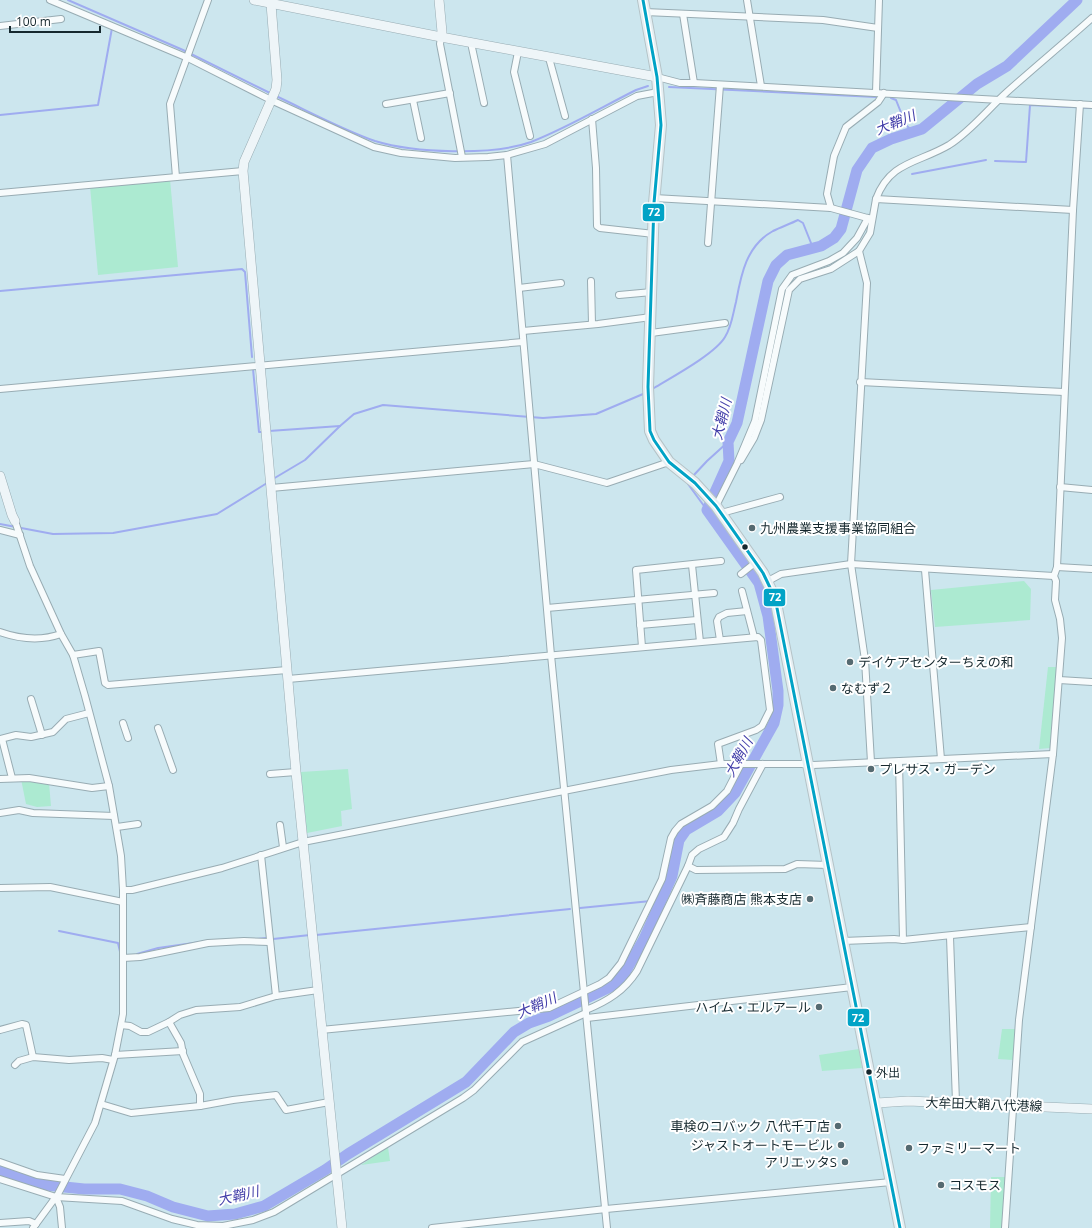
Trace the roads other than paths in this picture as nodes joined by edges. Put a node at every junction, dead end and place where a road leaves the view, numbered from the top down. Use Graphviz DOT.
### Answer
graph roads {
  1 [pos="50,0"];
  2 [pos="208,0"];
  3 [pos="257,0"];
  4 [pos="439,0"];
  5 [pos="643,0"];
  6 [pos="747,0"];
  7 [pos="878,0"];
  8 [pos="271,4"];
  9 [pos="645,12"];
  10 [pos="683,14"];
  11 [pos="749,16"];
  12 [pos="1092,18"];
  13 [pos="61,19"];
  14 [pos="0,26"];
  15 [pos="878,28"];
  16 [pos="440,37"];
  17 [pos="472,42"];
  18 [pos="518,52"];
  19 [pos="188,58"];
  20 [pos="549,58"];
  21 [pos="657,77"];
  22 [pos="694,84"];
  23 [pos="720,86"];
  24 [pos="760,86"];
  25 [pos="658,92"];
  26 [pos="876,92"];
  27 [pos="450,93"];
  28 [pos="884,94"];
  29 [pos="273,95"];
  30 [pos="413,100"];
  31 [pos="996,100"];
  32 [pos="484,102"];
  33 [pos="386,104"];
  34 [pos="1092,105"];
  35 [pos="1080,106"];
  36 [pos="565,116"];
  37 [pos="592,119"];
  38 [pos="530,136"];
  39 [pos="421,138"];
  40 [pos="462,154"];
  41 [pos="508,155"];
  42 [pos="243,171"];
  43 [pos="176,177"];
  44 [pos="0,193"];
  45 [pos="654,198"];
  46 [pos="876,199"];
  47 [pos="711,202"];
  48 [pos="831,208"];
  49 [pos="1073,210"];
  50 [pos="871,219"];
  51 [pos="654,234"];
  52 [pos="708,243"];
  53 [pos="859,251"];
  54 [pos="591,281"];
  55 [pos="560,283"];
  56 [pos="519,288"];
  57 [pos="652,292"];
  58 [pos="619,295"];
  59 [pos="651,316"];
  60 [pos="725,323"];
  61 [pos="592,324"];
  62 [pos="523,330"];
  63 [pos="651,333"];
  64 [pos="523,342"];
  65 [pos="260,366"];
  66 [pos="860,382"];
  67 [pos="0,389"];
  68 [pos="1064,392"];
  69 [pos="669,462"];
  70 [pos="534,464"];
  71 [pos="737,464"];
  72 [pos="0,476"];
  73 [pos="271,487"];
  74 [pos="1060,488"];
  75 [pos="1092,490"];
  76 [pos="780,497"];
  77 [pos="715,505"];
  78 [pos="722,515"];
  79 [pos="16,523"];
  80 [pos="0,530"];
  81 [pos="20,534"];
  82 [pos="721,562"];
  83 [pos="754,564"];
  84 [pos="851,564"];
  85 [pos="692,565"];
  86 [pos="1057,567"];
  87 [pos="1092,569"];
  88 [pos="925,570"];
  89 [pos="741,574"];
  90 [pos="1054,576"];
  91 [pos="768,581"];
  92 [pos="742,591"];
  93 [pos="714,593"];
  94 [pos="695,595"];
  95 [pos="638,600"];
  96 [pos="547,608"];
  97 [pos="747,611"];
  98 [pos="697,620"];
  99 [pos="640,625"];
  100 [pos="0,632"];
  101 [pos="61,634"];
  102 [pos="754,637"];
  103 [pos="720,640"];
  104 [pos="700,642"];
  105 [pos="642,647"];
  106 [pos="73,655"];
  107 [pos="551,655"];
  108 [pos="288,674"];
  109 [pos="1059,680"];
  110 [pos="1092,682"];
  111 [pos="31,699"];
  112 [pos="89,713"];
  113 [pos="123,724"];
  114 [pos="158,728"];
  115 [pos="42,735"];
  116 [pos="128,738"];
  117 [pos="1,739"];
  118 [pos="1053,754"];
  119 [pos="941,759"];
  120 [pos="871,762"];
  121 [pos="899,762"];
  122 [pos="721,764"];
  123 [pos="762,764"];
  124 [pos="808,764"];
  125 [pos="743,765"];
  126 [pos="173,770"];
  127 [pos="296,772"];
  128 [pos="270,774"];
  129 [pos="12,778"];
  130 [pos="0,779"];
  131 [pos="109,786"];
  132 [pos="564,792"];
  133 [pos="0,813"];
  134 [pos="114,816"];
  135 [pos="138,824"];
  136 [pos="280,825"];
  137 [pos="117,827"];
  138 [pos="303,842"];
  139 [pos="283,847"];
  140 [pos="261,855"];
  141 [pos="828,865"];
  142 [pos="688,866"];
  143 [pos="0,888"];
  144 [pos="123,890"];
  145 [pos="123,902"];
  146 [pos="1031,927"];
  147 [pos="950,936"];
  148 [pos="903,940"];
  149 [pos="843,941"];
  150 [pos="269,942"];
  151 [pos="123,958"];
  152 [pos="852,987"];
  153 [pos="318,990"];
  154 [pos="584,992"];
  155 [pos="276,996"];
  156 [pos="586,1012"];
  157 [pos="169,1022"];
  158 [pos="121,1025"];
  159 [pos="0,1030"];
  160 [pos="321,1030"];
  161 [pos="183,1051"];
  162 [pos="33,1057"];
  163 [pos="114,1057"];
  164 [pos="15,1065"];
  165 [pos="329,1102"];
  166 [pos="956,1102"];
  167 [pos="877,1103"];
  168 [pos="101,1104"];
  169 [pos="1013,1105"];
  170 [pos="200,1106"];
  171 [pos="1092,1109"];
  172 [pos="0,1162"];
  173 [pos="336,1171"];
  174 [pos="0,1179"];
  175 [pos="65,1180"];
  176 [pos="891,1182"];
  177 [pos="57,1196"];
  178 [pos="606,1208"];
  179 [pos="0,1223"];
  180 [pos="35,1226"];
  181 [pos="223,1227"];
  182 [pos="62,1228"];
  183 [pos="342,1228"];
  184 [pos="432,1228"];
  185 [pos="608,1228"];
  186 [pos="900,1228"];
  187 [pos="1005,1228"];
  1 -- 19 [label="street"];
  2 -- 19 [label="street"];
  3 -- 8 [label="street"];
  4 -- 16 [label="street"];
  5 -- 9 [label="main road"];
  6 -- 11 [label="street"];
  7 -- 15 [label="street"];
  8 -- 16 [label="street"];
  8 -- 29 [label="street"];
  9 -- 10 [label="street"];
  9 -- 21 [label="main road"];
  10 -- 11 [label="street"];
  10 -- 22 [label="street"];
  11 -- 15 [label="street"];
  11 -- 24 [label="street"];
  12 -- 31 [label="street"];
  13 -- 14 [label="street"];
  15 -- 26 [label="street"];
  16 -- 17 [label="street"];
  16 -- 27 [label="street"];
  17 -- 18 [label="street"];
  17 -- 32 [label="street"];
  18 -- 20 [label="street"];
  18 -- 38 [label="street"];
  19 -- 29 [label="street"];
  19 -- 43 [label="street"];
  20 -- 21 [label="street"];
  20 -- 36 [label="street"];
  21 -- 22 [label="street"];
  21 -- 25 [label="main road"];
  22 -- 23 [label="street"];
  23 -- 24 [label="street"];
  23 -- 47 [label="street"];
  24 -- 26 [label="street"];
  25 -- 37 [label="street"];
  25 -- 45 [label="main road"];
  26 -- 28 [label="street"];
  27 -- 30 [label="street"];
  27 -- 40 [label="street"];
  28 -- 31 [label="street"];
  28 -- 48 [label="street"];
  29 -- 40 [label="street"];
  29 -- 42 [label="street"];
  30 -- 33 [label="street"];
  30 -- 39 [label="street"];
  31 -- 35 [label="street"];
  31 -- 46 [label="street"];
  34 -- 35 [label="street"];
  35 -- 49 [label="street"];
  37 -- 41 [label="street"];
  37 -- 51 [label="street"];
  40 -- 41 [label="street"];
  41 -- 56 [label="street"];
  42 -- 43 [label="street"];
  42 -- 65 [label="street"];
  43 -- 44 [label="street"];
  45 -- 47 [label="street"];
  45 -- 51 [label="main road"];
  46 -- 49 [label="street"];
  46 -- 50 [label="street"];
  47 -- 48 [label="street"];
  47 -- 52 [label="street"];
  48 -- 50 [label="street"];
  49 -- 68 [label="street"];
  50 -- 53 [label="street"];
  50 -- 71 [label="street"];
  51 -- 57 [label="main road"];
  53 -- 66 [label="street"];
  53 -- 71 [label="street"];
  54 -- 61 [label="street"];
  55 -- 56 [label="street"];
  56 -- 62 [label="street"];
  57 -- 58 [label="street"];
  57 -- 59 [label="main road"];
  59 -- 61 [label="street"];
  59 -- 63 [label="main road"];
  60 -- 63 [label="street"];
  61 -- 62 [label="street"];
  62 -- 64 [label="street"];
  63 -- 69 [label="main road"];
  64 -- 65 [label="street"];
  64 -- 70 [label="street"];
  65 -- 67 [label="street"];
  65 -- 73 [label="street"];
  66 -- 68 [label="street"];
  66 -- 84 [label="street"];
  68 -- 74 [label="street"];
  69 -- 70 [label="street"];
  69 -- 77 [label="main road"];
  70 -- 73 [label="street"];
  70 -- 96 [label="street"];
  71 -- 77 [label="street"];
  72 -- 79 [label="street"];
  73 -- 108 [label="street"];
  74 -- 75 [label="street"];
  74 -- 86 [label="street"];
  76 -- 78 [label="street"];
  77 -- 78 [label="main road"];
  78 -- 83 [label="main road"];
  79 -- 81 [label="street"];
  80 -- 81 [label="street"];
  81 -- 101 [label="street"];
  82 -- 85 [label="street"];
  83 -- 89 [label="street"];
  83 -- 91 [label="main road"];
  84 -- 88 [label="street"];
  84 -- 91 [label="street"];
  84 -- 120 [label="street"];
  85 -- 94 [label="street"];
  85 -- 95 [label="street"];
  86 -- 87 [label="street"];
  86 -- 90 [label="street"];
  88 -- 90 [label="street"];
  88 -- 119 [label="street"];
  90 -- 109 [label="street"];
  91 -- 124 [label="main road"];
  92 -- 97 [label="street"];
  93 -- 94 [label="street"];
  94 -- 95 [label="street"];
  94 -- 98 [label="street"];
  95 -- 96 [label="street"];
  95 -- 99 [label="street"];
  96 -- 107 [label="street"];
  97 -- 102 [label="street"];
  97 -- 103 [label="street"];
  98 -- 99 [label="street"];
  98 -- 104 [label="street"];
  99 -- 105 [label="street"];
  100 -- 101 [label="street"];
  101 -- 106 [label="street"];
  102 -- 103 [label="street"];
  102 -- 122 [label="street"];
  103 -- 104 [label="street"];
  104 -- 105 [label="street"];
  105 -- 107 [label="street"];
  106 -- 108 [label="street"];
  106 -- 112 [label="street"];
  107 -- 108 [label="street"];
  107 -- 132 [label="street"];
  108 -- 127 [label="street"];
  109 -- 110 [label="street"];
  109 -- 118 [label="street"];
  111 -- 115 [label="street"];
  112 -- 115 [label="street"];
  112 -- 131 [label="street"];
  113 -- 116 [label="street"];
  114 -- 126 [label="street"];
  115 -- 117 [label="street"];
  117 -- 129 [label="street"];
  118 -- 119 [label="street"];
  118 -- 146 [label="street"];
  119 -- 121 [label="street"];
  120 -- 121 [label="street"];
  120 -- 124 [label="street"];
  121 -- 148 [label="street"];
  122 -- 125 [label="street"];
  122 -- 132 [label="street"];
  123 -- 124 [label="street"];
  123 -- 125 [label="street"];
  123 -- 142 [label="street"];
  124 -- 141 [label="main road"];
  125 -- 154 [label="street"];
  127 -- 128 [label="street"];
  127 -- 138 [label="street"];
  129 -- 130 [label="street"];
  129 -- 131 [label="street"];
  131 -- 134 [label="street"];
  132 -- 138 [label="street"];
  132 -- 154 [label="street"];
  133 -- 134 [label="street"];
  134 -- 137 [label="street"];
  135 -- 137 [label="street"];
  136 -- 139 [label="street"];
  137 -- 144 [label="street"];
  138 -- 139 [label="street"];
  138 -- 153 [label="street"];
  139 -- 140 [label="street"];
  140 -- 144 [label="street"];
  140 -- 150 [label="street"];
  141 -- 142 [label="street"];
  141 -- 149 [label="main road"];
  142 -- 156 [label="street"];
  143 -- 145 [label="street"];
  144 -- 145 [label="street"];
  145 -- 151 [label="street"];
  146 -- 147 [label="street"];
  146 -- 169 [label="street"];
  147 -- 148 [label="street"];
  147 -- 166 [label="street"];
  148 -- 149 [label="street"];
  149 -- 152 [label="main road"];
  150 -- 151 [label="street"];
  150 -- 155 [label="street"];
  151 -- 158 [label="street"];
  152 -- 156 [label="street"];
  152 -- 167 [label="main road"];
  153 -- 155 [label="street"];
  153 -- 160 [label="street"];
  154 -- 156 [label="street"];
  154 -- 160 [label="street"];
  155 -- 157 [label="street"];
  156 -- 173 [label="street"];
  156 -- 178 [label="street"];
  157 -- 158 [label="street"];
  157 -- 161 [label="street"];
  158 -- 163 [label="street"];
  159 -- 162 [label="street"];
  160 -- 165 [label="street"];
  161 -- 163 [label="street"];
  161 -- 170 [label="street"];
  162 -- 163 [label="street"];
  162 -- 164 [label="street"];
  163 -- 168 [label="street"];
  165 -- 170 [label="street"];
  165 -- 173 [label="street"];
  166 -- 167 [label="street, 大牟田大鞘八代港線"];
  166 -- 169 [label="street, 大牟田大鞘八代港線"];
  167 -- 176 [label="main road"];
  168 -- 170 [label="street"];
  168 -- 175 [label="street"];
  169 -- 171 [label="street, 大牟田大鞘八代港線"];
  169 -- 187 [label="street"];
  172 -- 175 [label="street"];
  173 -- 181 [label="street"];
  173 -- 183 [label="street"];
  174 -- 177 [label="street"];
  175 -- 177 [label="street"];
  176 -- 178 [label="street"];
  176 -- 186 [label="main road"];
  177 -- 180 [label="street"];
  177 -- 181 [label="street"];
  177 -- 182 [label="street"];
  178 -- 184 [label="street"];
  178 -- 185 [label="street"];
  179 -- 180 [label="street"];
}
